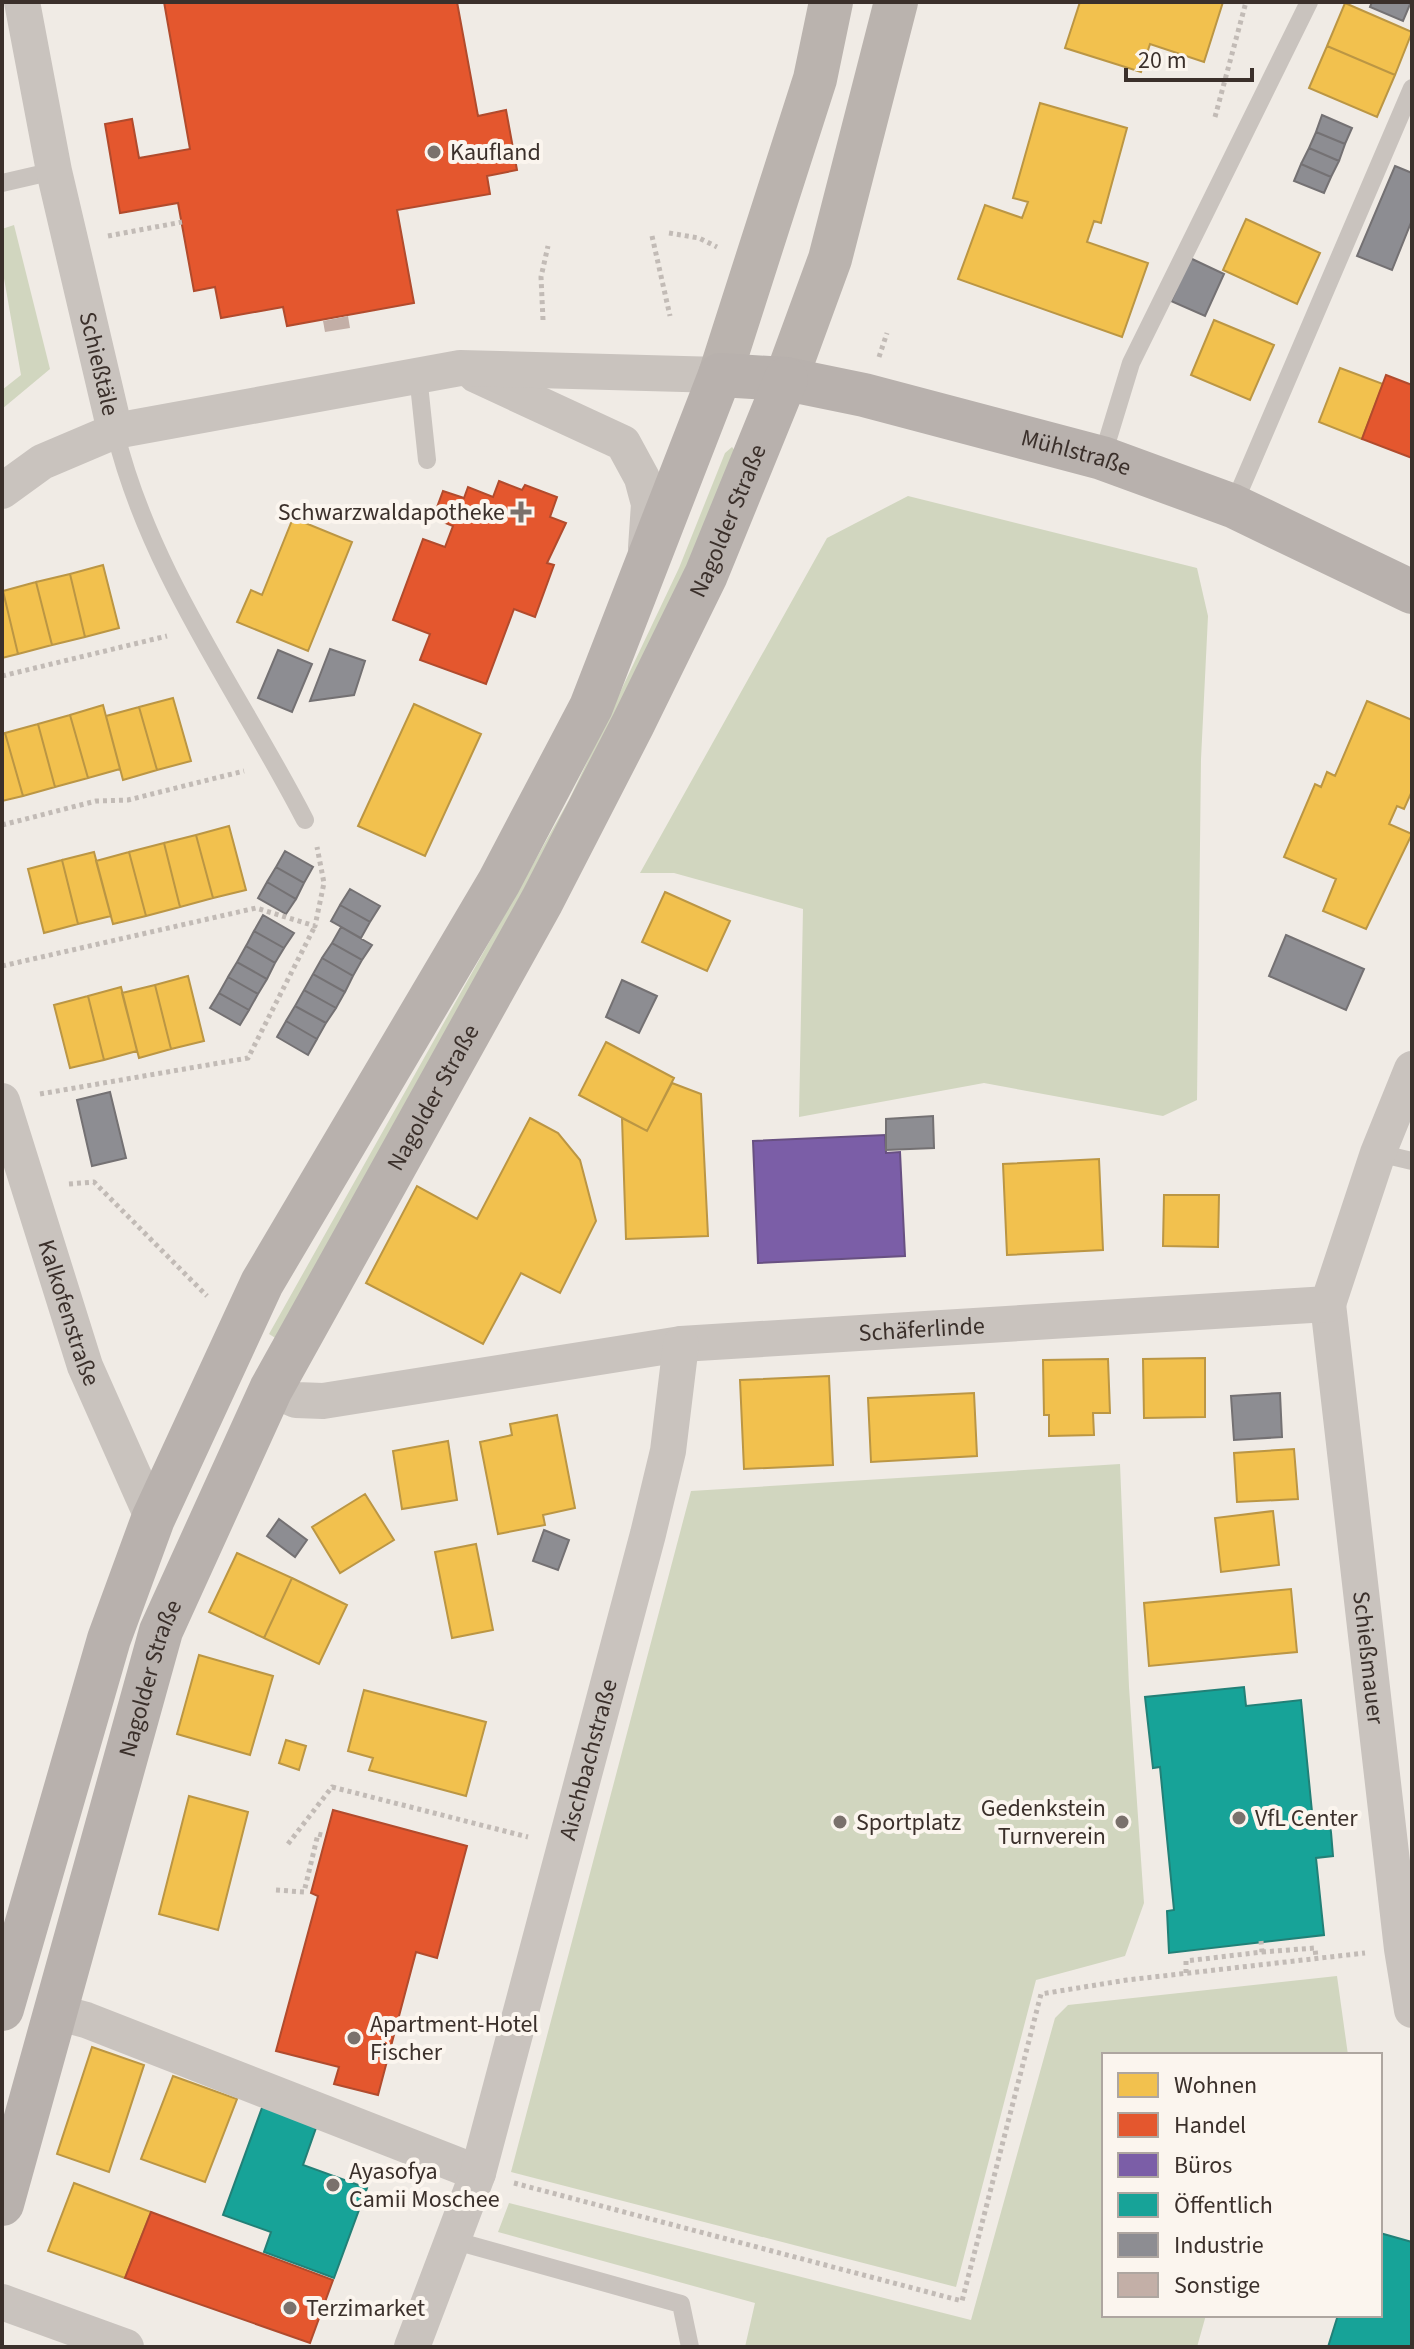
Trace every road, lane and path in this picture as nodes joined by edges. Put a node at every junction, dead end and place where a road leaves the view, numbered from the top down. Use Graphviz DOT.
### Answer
graph roads {
  1 [pos="22,2"];
  2 [pos="831,2"];
  3 [pos="896,2"];
  4 [pos="1309,2"];
  5 [pos="1412,88"];
  6 [pos="54,171"];
  7 [pos="2,183"];
  8 [pos="182,222"];
  9 [pos="153,227"];
  10 [pos="669,233"];
  11 [pos="652,236"];
  12 [pos="548,246"];
  13 [pos="721,249"];
  14 [pos="670,316"];
  15 [pos="543,320"];
  16 [pos="460,368"];
  17 [pos="418,375"];
  18 [pos="720,375"];
  19 [pos="786,379"];
  20 [pos="115,431"];
  21 [pos="1102,458"];
  22 [pos="427,460"];
  23 [pos="2,491"];
  24 [pos="1233,506"];
  25 [pos="645,571"];
  26 [pos="1412,592"];
  27 [pos="195,629"];
  28 [pos="2,676"];
  29 [pos="276,763"];
  30 [pos="305,820"];
  31 [pos="2,825"];
  32 [pos="315,926"];
  33 [pos="2,966"];
  34 [pos="1412,1069"];
  35 [pos="17,1098"];
  36 [pos="1395,1157"];
  37 [pos="28,1187"];
  38 [pos="1328,1304"];
  39 [pos="239,1328"];
  40 [pos="681,1344"];
  41 [pos="271,1389"];
  42 [pos="153,1519"];
  43 [pos="326,1836"];
  44 [pos="288,1844"];
  45 [pos="564,1846"];
  46 [pos="276,1890"];
  47 [pos="1261,1941"];
  48 [pos="1402,1949"];
  49 [pos="1262,1952"];
  50 [pos="1316,1958"];
  51 [pos="1186,1973"];
  52 [pos="2,2009"];
  53 [pos="1412,2010"];
  54 [pos="56,2012"];
  55 [pos="478,2173"];
  56 [pos="2,2204"];
  57 [pos="452,2240"];
  58 [pos="2,2302"];
  59 [pos="126,2347"];
  60 [pos="412,2347"];
  61 [pos="690,2347"];
  1 -- 6 [label="street, Schießtäle"];
  2 -- 18 [label="main road, Nagolder Straße"];
  3 -- 19 [label="main road, Nagolder Straße"];
  4 -- 21 [label="lane"];
  5 -- 24 [label="lane"];
  6 -- 7 [label="lane"];
  6 -- 20 [label="street, Schießtäle"];
  8 -- 9 [label="path"];
  10 -- 13 [label="path"];
  11 -- 14 [label="path"];
  12 -- 15 [label="path"];
  16 -- 17 [label="street, Schießtäle"];
  16 -- 18 [label="street, Schießtäle"];
  16 -- 25 [label="street"];
  17 -- 20 [label="street, Schießtäle"];
  17 -- 22 [label="lane"];
  18 -- 19 [label="main road, Mühlstraße"];
  18 -- 25 [label="main road, Nagolder Straße"];
  19 -- 21 [label="main road, Mühlstraße"];
  19 -- 41 [label="main road, Nagolder Straße"];
  20 -- 23 [label="street"];
  20 -- 27 [label="lane"];
  21 -- 24 [label="main road, Mühlstraße"];
  24 -- 26 [label="main road, Mühlstraße"];
  25 -- 39 [label="main road, Nagolder Straße"];
  27 -- 28 [label="path"];
  27 -- 29 [label="lane"];
  29 -- 30 [label="lane"];
  29 -- 31 [label="path"];
  30 -- 32 [label="path"];
  32 -- 33 [label="path"];
  32 -- 35 [label="path"];
  34 -- 36 [label="street"];
  35 -- 37 [label="street, Kalkofenstraße"];
  36 -- 38 [label="street"];
  37 -- 39 [label="path"];
  37 -- 42 [label="street, Kalkofenstraße"];
  38 -- 40 [label="street, Schäferlinde"];
  38 -- 48 [label="street, Schießmauer"];
  39 -- 42 [label="main road, Nagolder Straße"];
  40 -- 41 [label="street, Schäferlinde"];
  40 -- 45 [label="street, Aischbachstraße"];
  41 -- 54 [label="main road, Nagolder Straße"];
  42 -- 52 [label="main road, Nagolder Straße"];
  43 -- 46 [label="path"];
  44 -- 45 [label="path"];
  45 -- 55 [label="street, Aischbachstraße"];
  47 -- 49 [label="path"];
  48 -- 50 [label="path"];
  48 -- 53 [label="street, Schießmauer"];
  49 -- 50 [label="path"];
  49 -- 51 [label="path"];
  50 -- 51 [label="path"];
  51 -- 55 [label="path"];
  54 -- 55 [label="street"];
  54 -- 56 [label="main road, Nagolder Straße"];
  55 -- 57 [label="street, Aischbachstraße"];
  57 -- 60 [label="street, Aischbachstraße"];
  57 -- 61 [label="lane"];
  58 -- 59 [label="street"];
}
